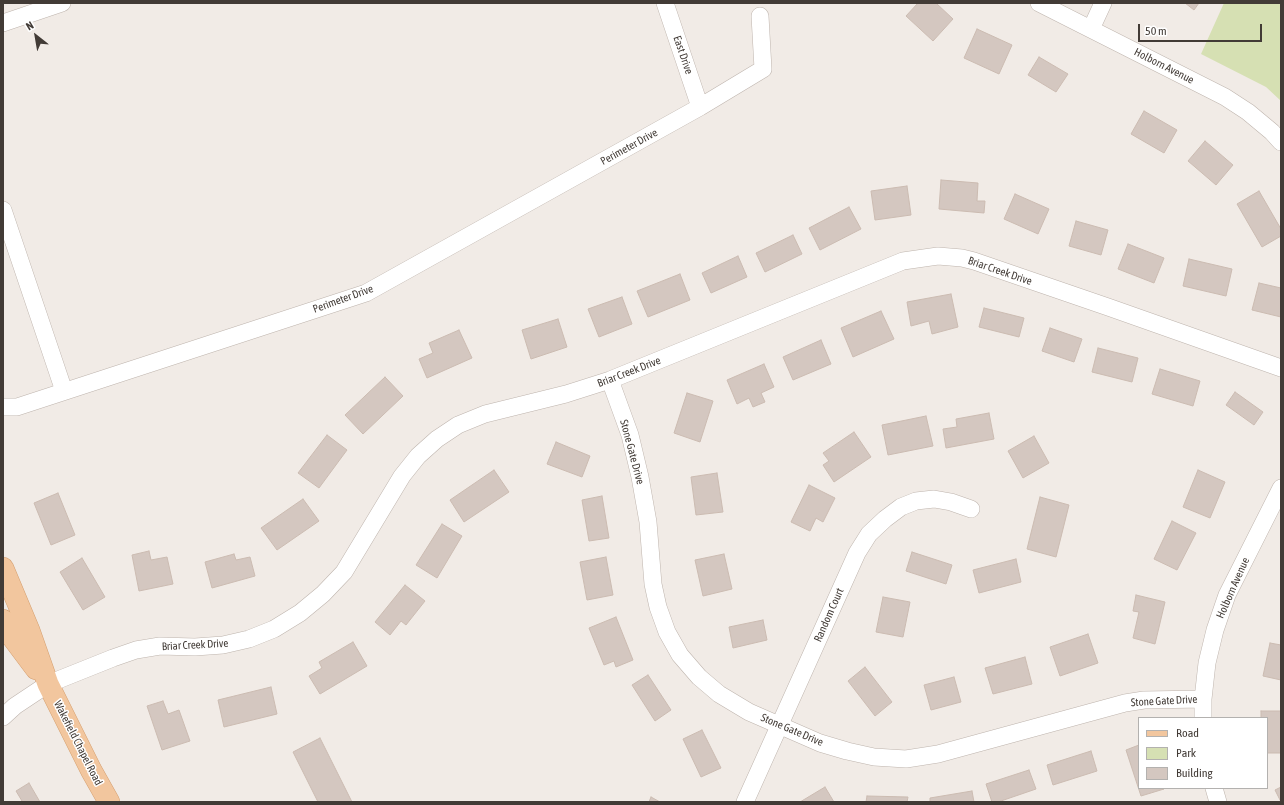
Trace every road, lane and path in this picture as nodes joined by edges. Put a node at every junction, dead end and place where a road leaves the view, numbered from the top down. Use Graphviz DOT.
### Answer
graph roads {
  1 [pos="62,3"];
  2 [pos="665,3"];
  3 [pos="1039,3"];
  4 [pos="1104,3"];
  5 [pos="760,16"];
  6 [pos="3,23"];
  7 [pos="1091,29"];
  8 [pos="700,107"];
  9 [pos="1281,142"];
  10 [pos="3,210"];
  11 [pos="1281,368"];
  12 [pos="610,380"];
  13 [pos="64,391"];
  14 [pos="3,407"];
  15 [pos="1281,488"];
  16 [pos="971,509"];
  17 [pos="3,568"];
  18 [pos="3,620"];
  19 [pos="48,684"];
  20 [pos="1203,698"];
  21 [pos="3,717"];
  22 [pos="1203,717"];
  23 [pos="780,726"];
  24 [pos="1214,789"];
  25 [pos="109,802"];
  26 [pos="745,802"];
  27 [pos="1218,802"];
  1 -- 6 [label="street"];
  2 -- 8 [label="street, East Drive"];
  3 -- 7 [label="street, Holborn Avenue"];
  4 -- 7 [label="street"];
  5 -- 8 [label="street, Perimeter Drive"];
  7 -- 9 [label="street, Holborn Avenue"];
  8 -- 13 [label="street, Perimeter Drive"];
  10 -- 13 [label="street"];
  11 -- 12 [label="street, Briar Creek Drive"];
  12 -- 19 [label="street, Briar Creek Drive"];
  12 -- 23 [label="street, Stone Gate Drive"];
  13 -- 14 [label="street, Perimeter Drive"];
  15 -- 20 [label="street, Holborn Avenue"];
  16 -- 23 [label="street, Random Court"];
  17 -- 19 [label="main road, Wakefield Chapel Road"];
  18 -- 19 [label="main road, Wakefield Chapel Road"];
  19 -- 21 [label="street, Briar Creek Drive"];
  19 -- 25 [label="main road, Wakefield Chapel Road"];
  20 -- 22 [label="street, Holborn Avenue"];
  20 -- 23 [label="street, Stone Gate Drive"];
  23 -- 26 [label="street, Random Court"];
  24 -- 27 [label="street"];
}
